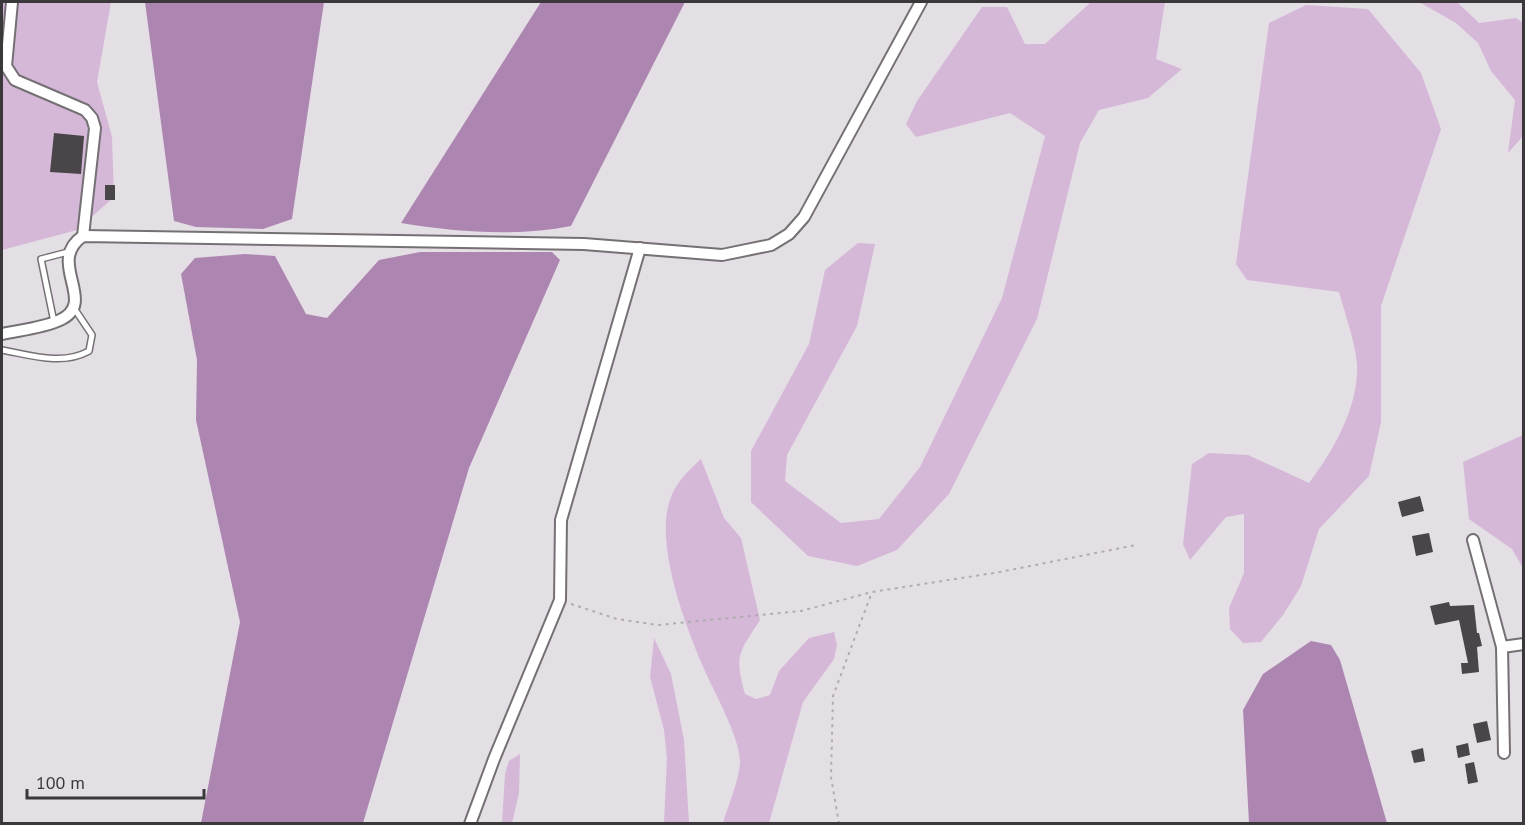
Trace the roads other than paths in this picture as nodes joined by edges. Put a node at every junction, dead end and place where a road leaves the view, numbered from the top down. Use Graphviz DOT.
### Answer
graph roads {
  1 [pos="12,2"];
  2 [pos="921,2"];
  3 [pos="83,236"];
  4 [pos="640,248"];
  5 [pos="68,252"];
  6 [pos="74,308"];
  7 [pos="54,322"];
  8 [pos="2,334"];
  9 [pos="2,350"];
  10 [pos="1473,540"];
  11 [pos="1524,644"];
  12 [pos="1502,647"];
  13 [pos="1504,753"];
  14 [pos="470,824"];
  1 -- 3 [label="street"];
  2 -- 4 [label="street"];
  3 -- 4 [label="street"];
  3 -- 5 [label="street"];
  4 -- 14 [label="street"];
  5 -- 6 [label="street"];
  5 -- 7 [label="lane"];
  6 -- 7 [label="street"];
  6 -- 9 [label="lane"];
  7 -- 8 [label="street"];
  10 -- 12 [label="street"];
  11 -- 12 [label="street"];
  12 -- 13 [label="street"];
}
